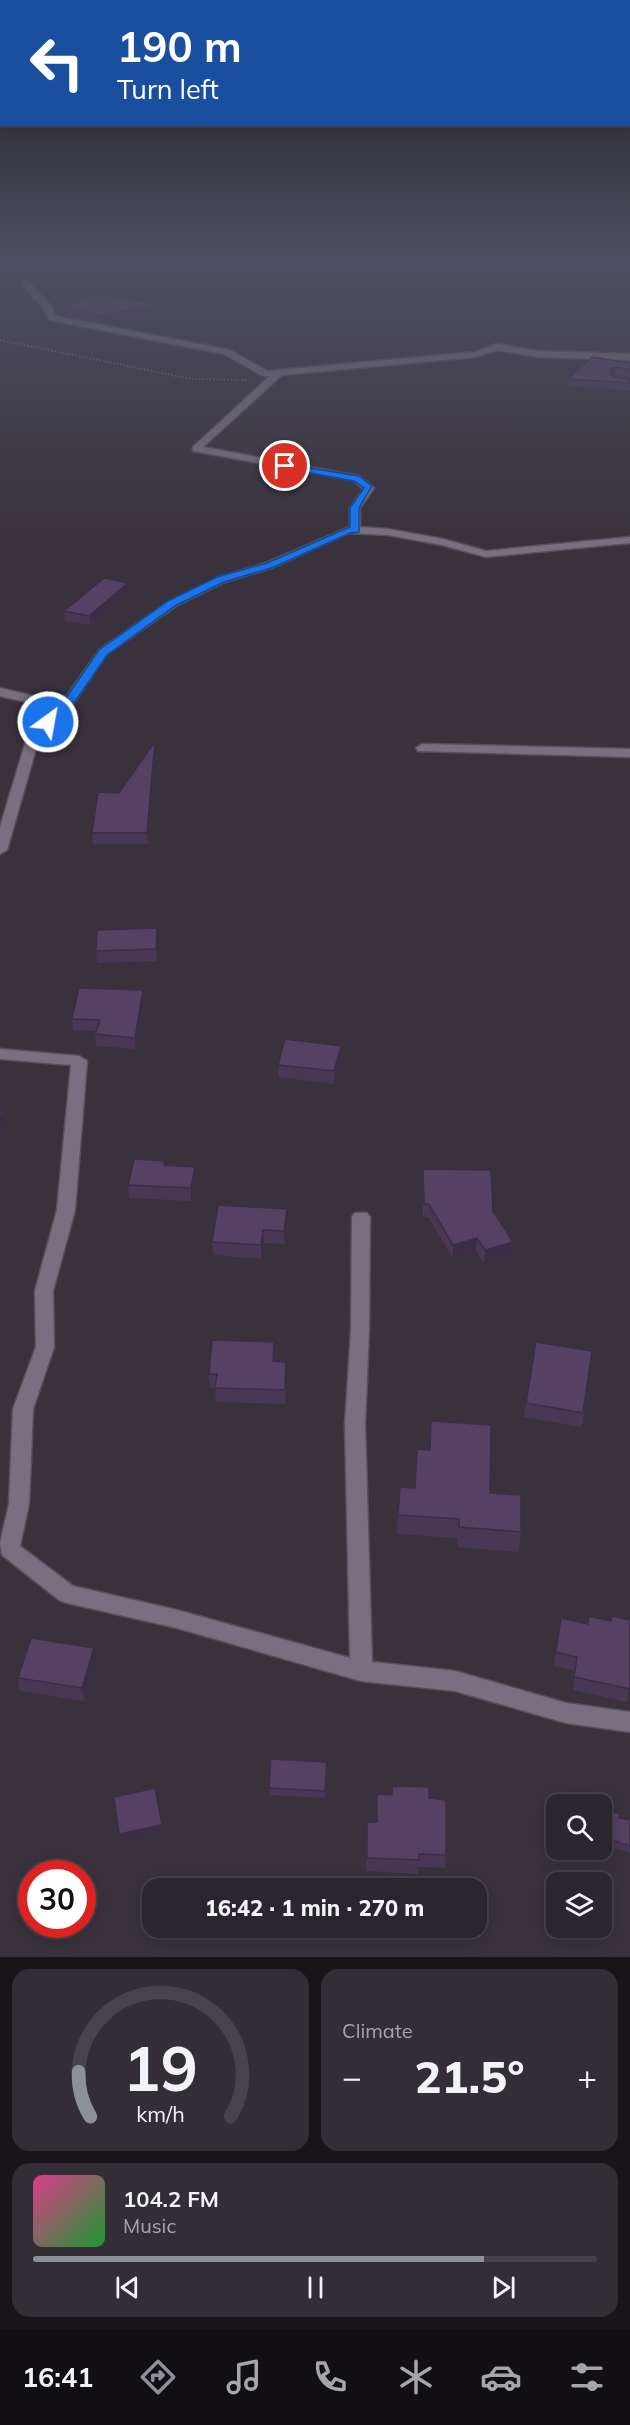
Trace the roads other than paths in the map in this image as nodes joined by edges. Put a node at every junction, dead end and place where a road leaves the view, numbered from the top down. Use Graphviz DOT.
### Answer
graph roads {
  1 [pos="224,351"];
  2 [pos="484,351"];
  3 [pos="522,351"];
  4 [pos="630,357"];
  5 [pos="279,373"];
  6 [pos="355,530"];
  7 [pos="630,540"];
  8 [pos="0,692"];
  9 [pos="56,705"];
  10 [pos="422,748"];
  11 [pos="630,753"];
  12 [pos="0,850"];
  13 [pos="0,1054"];
  14 [pos="361,1217"];
  15 [pos="3,1551"];
  16 [pos="361,1671"];
  17 [pos="630,1722"];
  1 -- 5 [label="street"];
  2 -- 5 [label="street"];
  3 -- 4 [label="street"];
  5 -- 6 [label="street"];
  6 -- 7 [label="street"];
  6 -- 9 [label="street"];
  8 -- 9 [label="street"];
  9 -- 12 [label="street"];
  10 -- 11 [label="street"];
  13 -- 15 [label="street"];
  14 -- 16 [label="street"];
  15 -- 16 [label="street"];
  16 -- 17 [label="street"];
}
